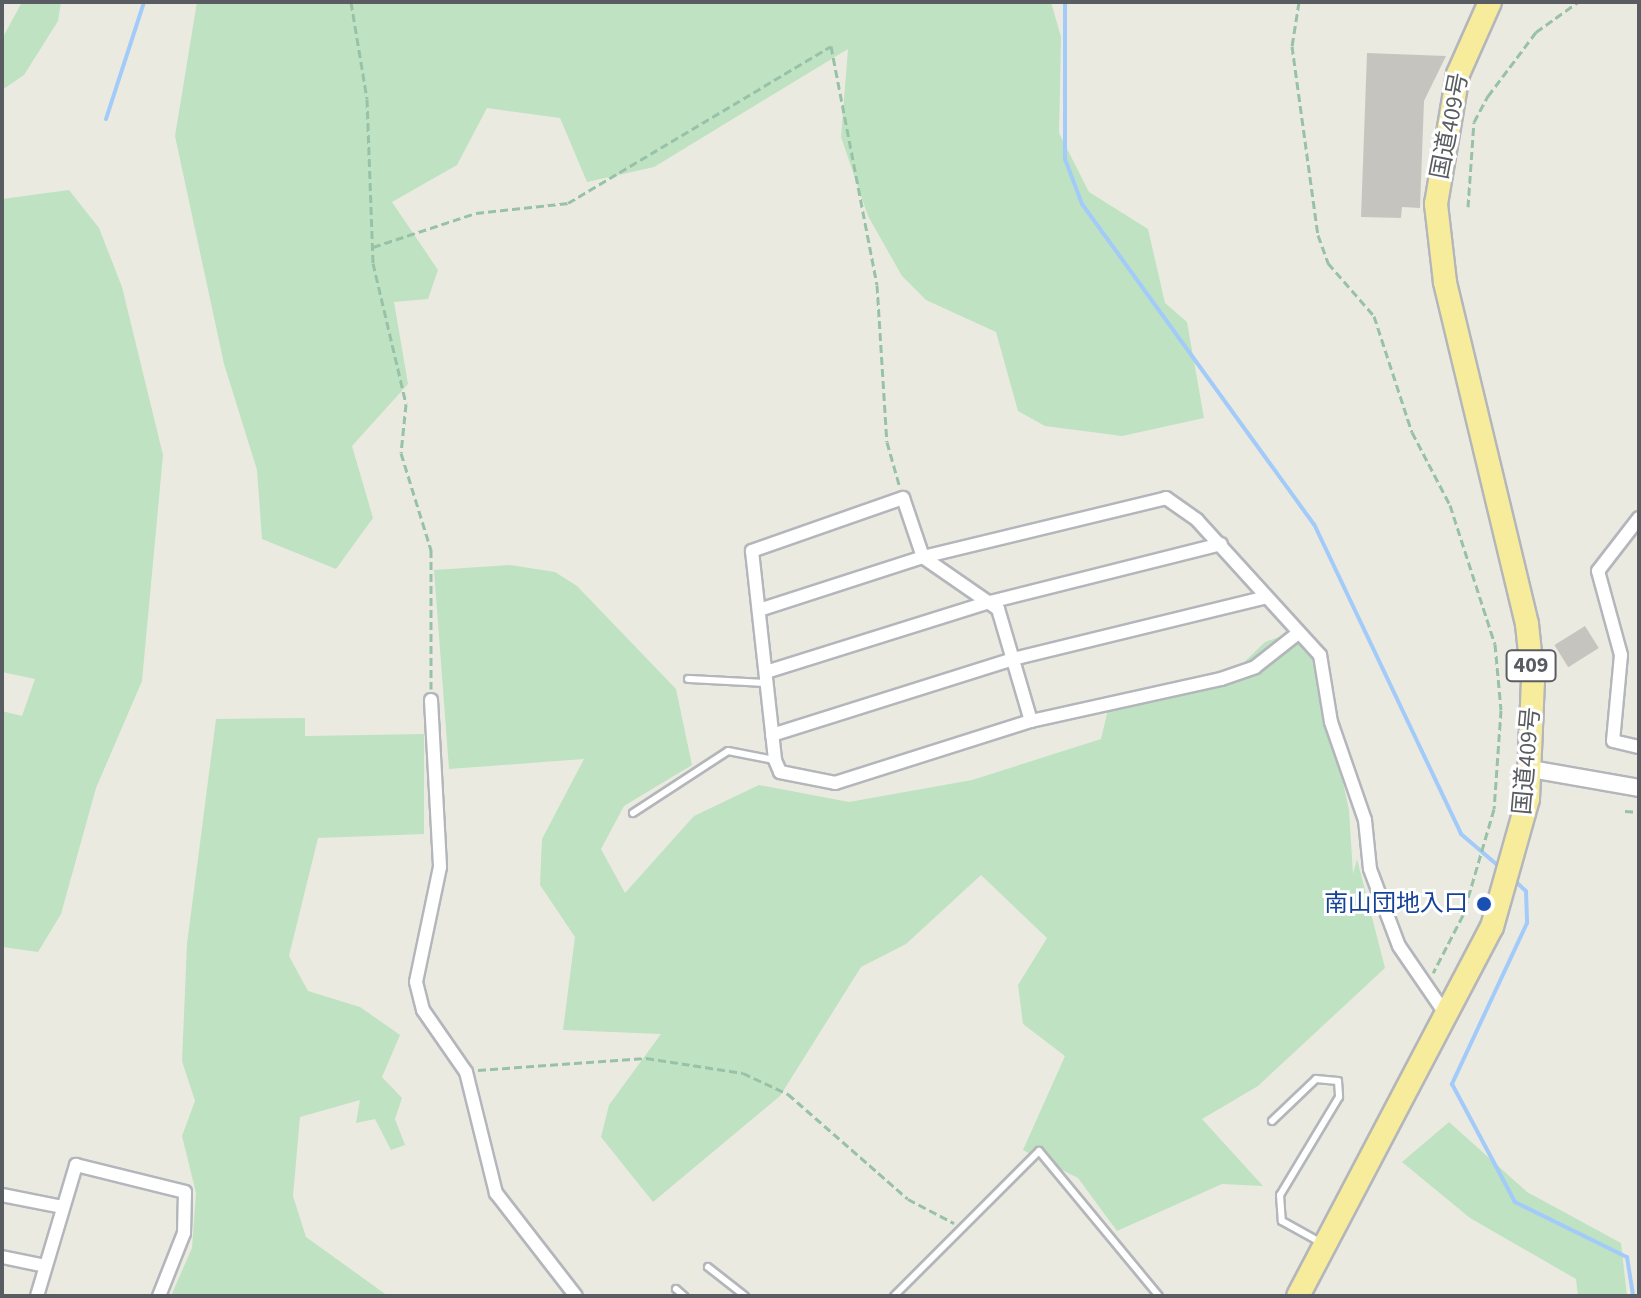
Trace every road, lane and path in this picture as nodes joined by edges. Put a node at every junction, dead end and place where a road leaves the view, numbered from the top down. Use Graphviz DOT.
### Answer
graph roads {
  1 [pos="351,2"];
  2 [pos="1299,2"];
  3 [pos="1490,2"];
  4 [pos="1578,2"];
  5 [pos="1468,207"];
  6 [pos="373,247"];
  7 [pos="903,498"];
  8 [pos="1639,518"];
  9 [pos="1221,544"];
  10 [pos="923,557"];
  11 [pos="1267,597"];
  12 [pos="990,602"];
  13 [pos="759,610"];
  14 [pos="1297,634"];
  15 [pos="1013,659"];
  16 [pos="767,678"];
  17 [pos="688,679"];
  18 [pos="431,700"];
  19 [pos="1031,721"];
  20 [pos="772,735"];
  21 [pos="1639,747"];
  22 [pos="775,760"];
  23 [pos="1531,769"];
  24 [pos="1639,788"];
  25 [pos="1625,811"];
  26 [pos="1639,812"];
  27 [pos="633,813"];
  28 [pos="1423,986"];
  29 [pos="1447,1016"];
  30 [pos="466,1072"];
  31 [pos="1272,1121"];
  32 [pos="2,1195"];
  33 [pos="62,1207"];
  34 [pos="965,1229"];
  35 [pos="1323,1244"];
  36 [pos="2,1257"];
  37 [pos="45,1266"];
  38 [pos="708,1267"];
  39 [pos="676,1289"];
  40 [pos="37,1296"];
  41 [pos="159,1296"];
  42 [pos="576,1296"];
  43 [pos="684,1296"];
  44 [pos="745,1296"];
  45 [pos="894,1296"];
  46 [pos="1159,1296"];
  47 [pos="1298,1296"];
  1 -- 6 [label="path"];
  2 -- 28 [label="path"];
  3 -- 23 [label="highway, 国道409号 / 409"];
  4 -- 5 [label="path"];
  6 -- 7 [label="path"];
  6 -- 18 [label="path"];
  7 -- 10 [label="street"];
  7 -- 13 [label="street"];
  8 -- 21 [label="street"];
  9 -- 10 [label="street"];
  9 -- 11 [label="street"];
  9 -- 12 [label="street"];
  10 -- 12 [label="street"];
  10 -- 13 [label="street"];
  11 -- 14 [label="street"];
  11 -- 15 [label="street"];
  12 -- 15 [label="street"];
  12 -- 16 [label="street"];
  13 -- 16 [label="street"];
  14 -- 19 [label="street"];
  14 -- 28 [label="street"];
  15 -- 19 [label="street"];
  15 -- 20 [label="street"];
  16 -- 17 [label="lane"];
  16 -- 20 [label="street"];
  18 -- 30 [label="street"];
  19 -- 22 [label="street"];
  20 -- 22 [label="street"];
  22 -- 27 [label="lane"];
  23 -- 24 [label="street"];
  23 -- 29 [label="highway, 国道409号 / 409"];
  25 -- 26 [label="path"];
  28 -- 29 [label="street"];
  29 -- 35 [label="highway, 国道409号 / 409"];
  30 -- 34 [label="path"];
  30 -- 42 [label="street"];
  31 -- 35 [label="lane"];
  32 -- 33 [label="street"];
  33 -- 37 [label="street"];
  33 -- 41 [label="street"];
  34 -- 45 [label="lane"];
  34 -- 46 [label="lane"];
  35 -- 47 [label="highway, 国道409号 / 409"];
  36 -- 37 [label="street"];
  37 -- 40 [label="street"];
  38 -- 44 [label="lane"];
  39 -- 43 [label="lane"];
}
